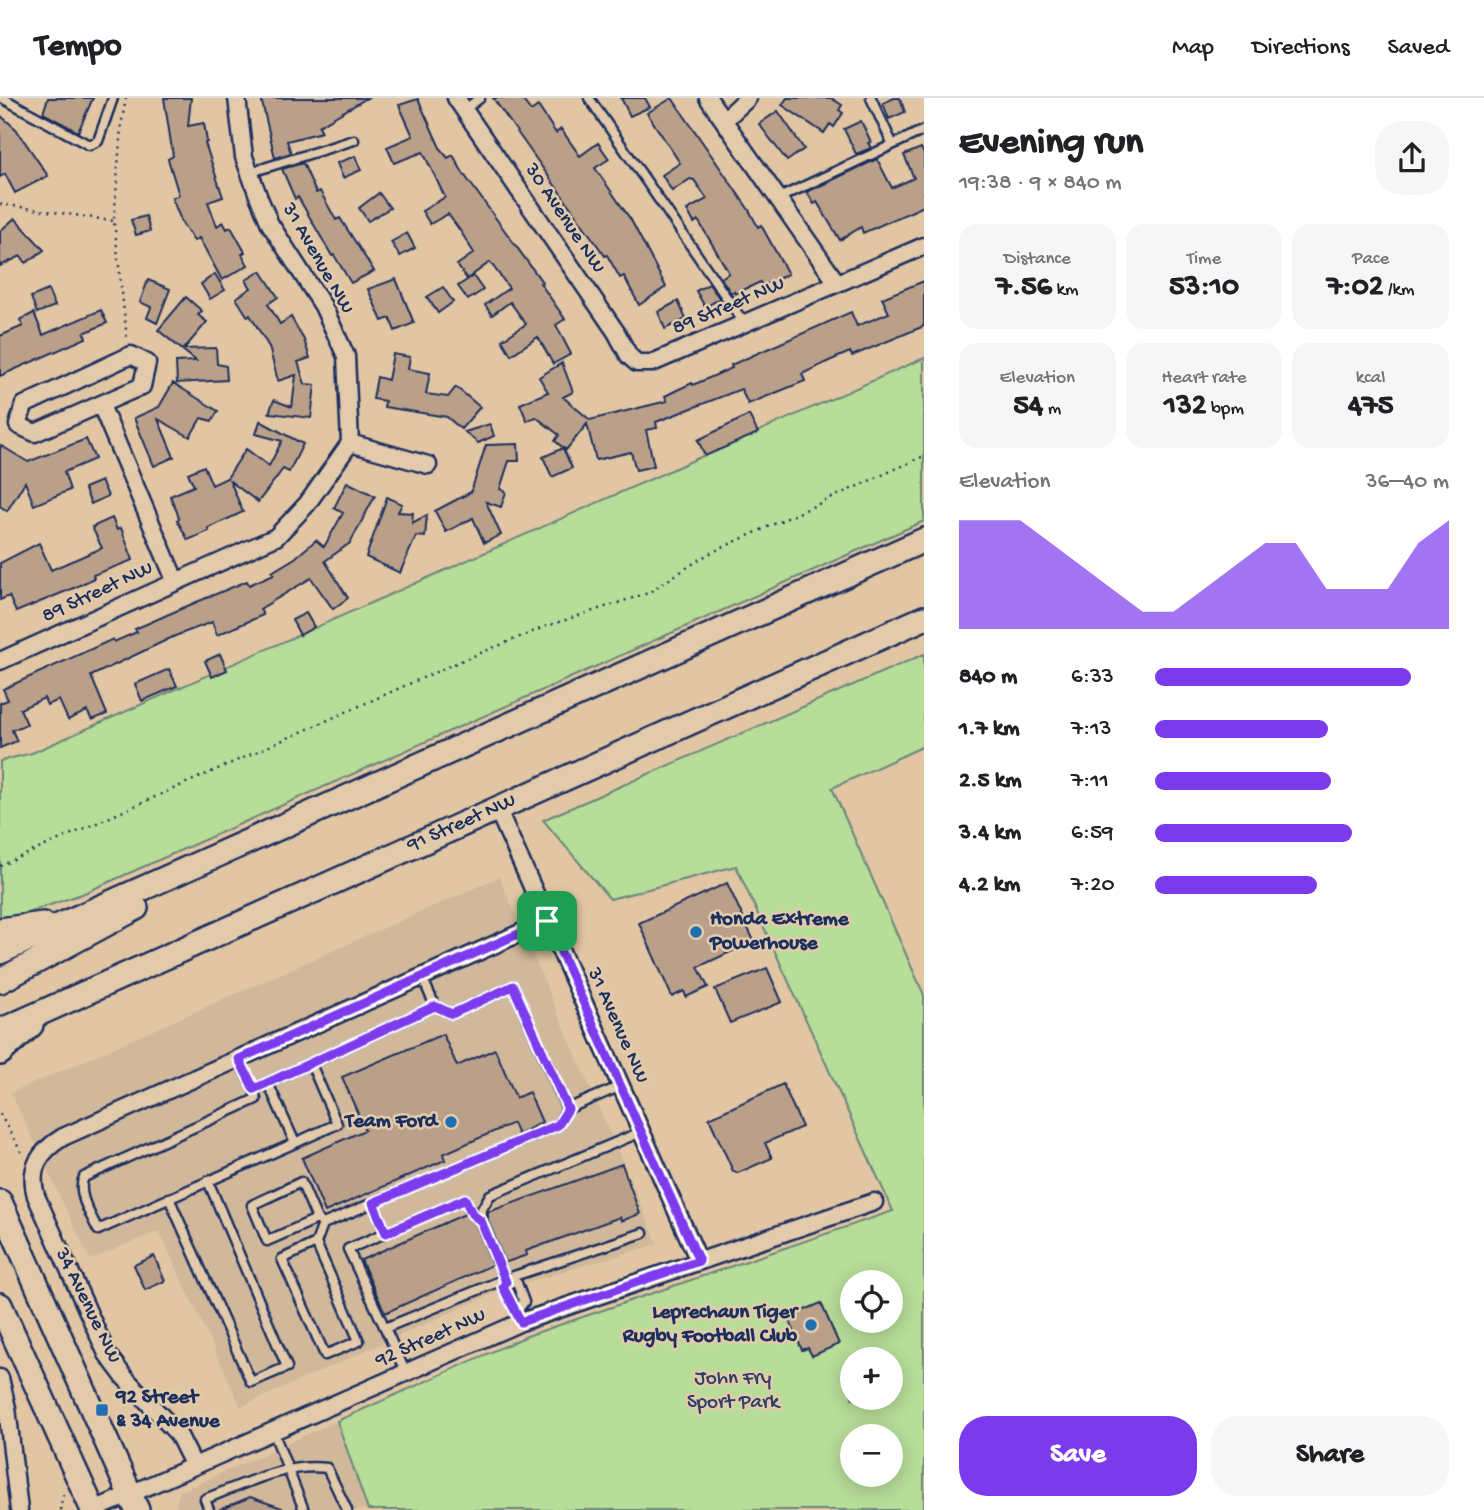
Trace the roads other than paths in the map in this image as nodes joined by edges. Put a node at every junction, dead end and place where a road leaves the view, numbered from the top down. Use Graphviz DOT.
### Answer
graph roads {
  1 [pos="2,98"];
  2 [pos="113,98"];
  3 [pos="237,98"];
  4 [pos="481,98"];
  5 [pos="589,98"];
  6 [pos="708,98"];
  7 [pos="748,98"];
  8 [pos="870,98"];
  9 [pos="460,104"];
  10 [pos="724,120"];
  11 [pos="924,130"];
  12 [pos="354,140"];
  13 [pos="892,143"];
  14 [pos="248,173"];
  15 [pos="779,198"];
  16 [pos="924,246"];
  17 [pos="836,282"];
  18 [pos="744,324"];
  19 [pos="637,363"];
  20 [pos="101,405"];
  21 [pos="350,443"];
  22 [pos="428,465"];
  23 [pos="924,540"];
  24 [pos="175,580"];
  25 [pos="924,618"];
  26 [pos="0,661"];
  27 [pos="334,805"];
  28 [pos="498,808"];
  29 [pos="84,916"];
  30 [pos="547,921"];
  31 [pos="0,930"];
  32 [pos="0,952"];
  33 [pos="422,977"];
  34 [pos="0,981"];
  35 [pos="101,986"];
  36 [pos="435,1006"];
  37 [pos="0,1031"];
  38 [pos="0,1054"];
  39 [pos="239,1059"];
  40 [pos="311,1064"];
  41 [pos="268,1083"];
  42 [pos="621,1086"];
  43 [pos="254,1089"];
  44 [pos="568,1109"];
  45 [pos="641,1132"];
  46 [pos="295,1143"];
  47 [pos="208,1181"];
  48 [pos="169,1198"];
  49 [pos="0,1202"];
  50 [pos="874,1202"];
  51 [pos="373,1203"];
  52 [pos="481,1221"];
  53 [pos="320,1222"];
  54 [pos="0,1227"];
  55 [pos="386,1233"];
  56 [pos="643,1233"];
  57 [pos="316,1243"];
  58 [pos="699,1261"];
  59 [pos="506,1280"];
  60 [pos="0,1305"];
  61 [pos="519,1317"];
  62 [pos="385,1328"];
  63 [pos="62,1342"];
  64 [pos="406,1373"];
  65 [pos="0,1378"];
  66 [pos="273,1431"];
  67 [pos="194,1466"];
  68 [pos="289,1467"];
  69 [pos="133,1502"];
  70 [pos="19,1510"];
  71 [pos="93,1510"];
  72 [pos="209,1510"];
  73 [pos="304,1510"];
  74 [pos="347,1510"];
  1 -- 2 [label="lane"];
  3 -- 14 [label="street, 31 Avenue NW"];
  4 -- 9 [label="lane"];
  5 -- 18 [label="lane"];
  6 -- 10 [label="street"];
  7 -- 10 [label="street"];
  8 -- 13 [label="lane"];
  9 -- 19 [label="street, 30 Avenue NW"];
  10 -- 15 [label="street"];
  11 -- 13 [label="lane"];
  12 -- 14 [label="lane"];
  13 -- 15 [label="lane"];
  14 -- 21 [label="street, 31 Avenue NW"];
  15 -- 17 [label="street"];
  16 -- 17 [label="street, 89 Street NW"];
  17 -- 18 [label="street, 89 Street NW"];
  18 -- 19 [label="street, 89 Street NW"];
  20 -- 20 [label="street"];
  20 -- 24 [label="street, 89 Street NW"];
  21 -- 22 [label="street"];
  21 -- 24 [label="street, 89 Street NW"];
  23 -- 27 [label="main road"];
  24 -- 26 [label="street, 89 Street NW"];
  25 -- 28 [label="main road, 91 Street NW"];
  27 -- 29 [label="main road"];
  27 -- 34 [label="main road"];
  28 -- 30 [label="street, 31 Avenue NW"];
  28 -- 35 [label="main road, 91 Street NW"];
  29 -- 31 [label="main road"];
  29 -- 32 [label="main road"];
  30 -- 33 [label="street"];
  30 -- 42 [label="street, 31 Avenue NW"];
  33 -- 36 [label="lane"];
  33 -- 39 [label="street"];
  35 -- 37 [label="main road, 91 Street NW"];
  35 -- 38 [label="main road"];
  36 -- 40 [label="lane"];
  36 -- 44 [label="lane"];
  39 -- 43 [label="lane"];
  39 -- 67 [label="street, 34 Avenue NW"];
  40 -- 41 [label="lane"];
  40 -- 46 [label="lane"];
  41 -- 43 [label="lane"];
  41 -- 46 [label="lane"];
  42 -- 44 [label="lane"];
  42 -- 45 [label="street, 31 Avenue NW"];
  43 -- 48 [label="lane"];
  44 -- 51 [label="lane"];
  45 -- 52 [label="lane"];
  45 -- 58 [label="street, 31 Avenue NW"];
  46 -- 47 [label="lane"];
  47 -- 48 [label="lane"];
  47 -- 48 [label="lane"];
  49 -- 63 [label="main road, 34 Avenue NW"];
  50 -- 58 [label="street, 92 Street NW"];
  51 -- 53 [label="lane"];
  51 -- 55 [label="lane"];
  52 -- 55 [label="lane"];
  52 -- 59 [label="lane"];
  53 -- 53 [label="lane"];
  53 -- 57 [label="lane"];
  54 -- 63 [label="main road"];
  55 -- 62 [label="lane"];
  56 -- 59 [label="lane"];
  57 -- 57 [label="lane"];
  58 -- 61 [label="street, 92 Street NW"];
  59 -- 61 [label="lane"];
  59 -- 61 [label="lane"];
  59 -- 62 [label="lane"];
  60 -- 71 [label="main road"];
  61 -- 64 [label="street, 92 Street NW"];
  62 -- 64 [label="lane"];
  63 -- 69 [label="main road, 34 Avenue NW"];
  64 -- 66 [label="street, 92 Street NW"];
  65 -- 70 [label="street"];
  66 -- 67 [label="street, 92 Street NW"];
  66 -- 68 [label="lane"];
  67 -- 69 [label="street, 92 Street NW"];
  68 -- 72 [label="lane"];
  68 -- 73 [label="lane"];
  68 -- 74 [label="lane"];
  69 -- 71 [label="street, 92 Street NW"];
}
